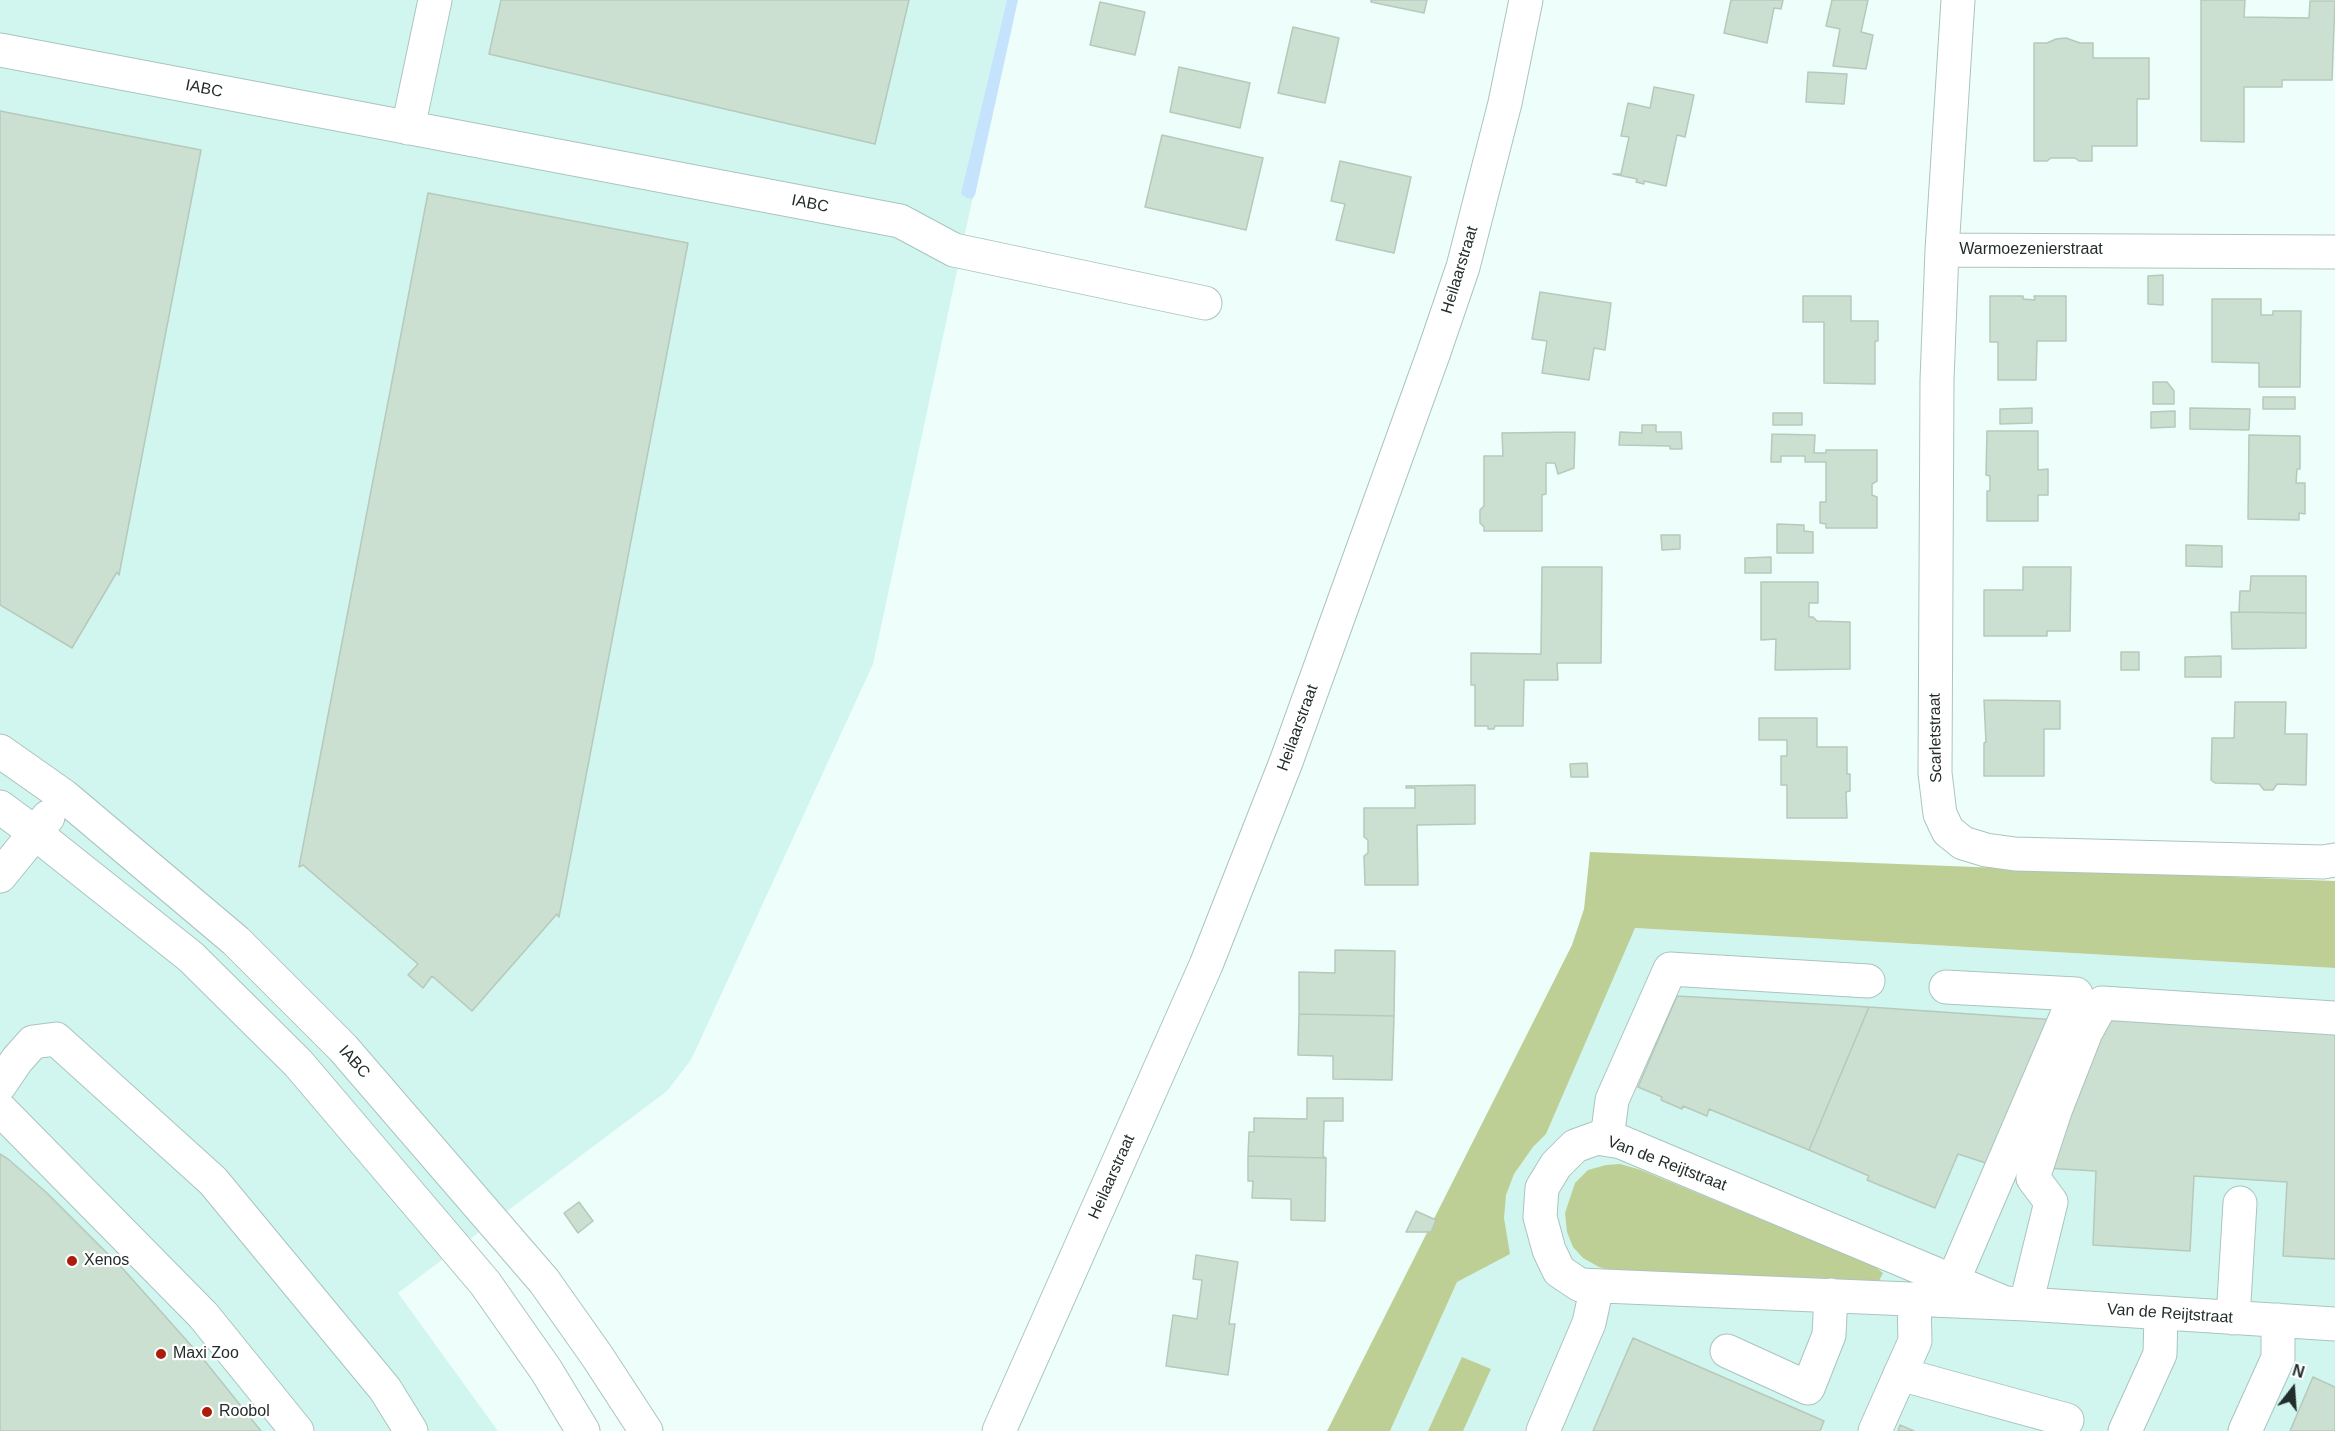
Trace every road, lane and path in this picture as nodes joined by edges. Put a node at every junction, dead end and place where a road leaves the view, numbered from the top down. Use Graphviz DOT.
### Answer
graph roads {
  1 [pos="435,0"];
  2 [pos="1526,0"];
  3 [pos="1958,0"];
  4 [pos="0,50"];
  5 [pos="408,128"];
  6 [pos="1942,250"];
  7 [pos="2335,252"];
  8 [pos="1205,303"];
  9 [pos="0,752"];
  10 [pos="64,796"];
  11 [pos="0,807"];
  12 [pos="35,833"];
  13 [pos="2335,860"];
  14 [pos="0,876"];
  15 [pos="1868,981"];
  16 [pos="1946,987"];
  17 [pos="2335,1018"];
  18 [pos="0,1085"];
  19 [pos="0,1109"];
  20 [pos="1607,1139"];
  21 [pos="2240,1203"];
  22 [pos="1953,1281"];
  23 [pos="1597,1286"];
  24 [pos="1831,1295"];
  25 [pos="1914,1299"];
  26 [pos="2016,1304"];
  27 [pos="2161,1313"];
  28 [pos="2234,1318"];
  29 [pos="2278,1320"];
  30 [pos="2335,1324"];
  31 [pos="1727,1351"];
  32 [pos="1900,1374"];
  33 [pos="2067,1420"];
  34 [pos="297,1431"];
  35 [pos="411,1431"];
  36 [pos="583,1431"];
  37 [pos="646,1431"];
  38 [pos="999,1431"];
  39 [pos="1543,1431"];
  40 [pos="1875,1431"];
  41 [pos="2125,1431"];
  42 [pos="2245,1431"];
  1 -- 5 [label="street"];
  2 -- 38 [label="street, Heilaarstraat"];
  3 -- 6 [label="street, Warmoezenierstraat"];
  4 -- 5 [label="street, IABC"];
  5 -- 8 [label="street, IABC"];
  6 -- 7 [label="street, Warmoezenierstraat"];
  6 -- 13 [label="street, Scarletstraat"];
  9 -- 10 [label="street, IABC"];
  10 -- 12 [label="street"];
  10 -- 37 [label="street, IABC"];
  11 -- 12 [label="street"];
  12 -- 14 [label="street"];
  12 -- 36 [label="street"];
  15 -- 20 [label="street"];
  16 -- 22 [label="street"];
  17 -- 26 [label="street"];
  18 -- 35 [label="street"];
  19 -- 34 [label="street"];
  20 -- 22 [label="street, Van de Reijtstraat"];
  20 -- 23 [label="street, Van de Reijtstraat"];
  21 -- 28 [label="street"];
  22 -- 26 [label="street, Van de Reijtstraat"];
  23 -- 24 [label="street, Van de Reijtstraat"];
  23 -- 39 [label="street"];
  24 -- 25 [label="street, Van de Reijtstraat"];
  24 -- 31 [label="street"];
  25 -- 26 [label="street, Van de Reijtstraat"];
  25 -- 32 [label="street"];
  26 -- 27 [label="street, Van de Reijtstraat"];
  27 -- 28 [label="street, Van de Reijtstraat"];
  27 -- 41 [label="street"];
  28 -- 29 [label="street, Van de Reijtstraat"];
  29 -- 30 [label="street, Van de Reijtstraat"];
  29 -- 42 [label="street"];
  32 -- 33 [label="street"];
  32 -- 40 [label="street"];
}
